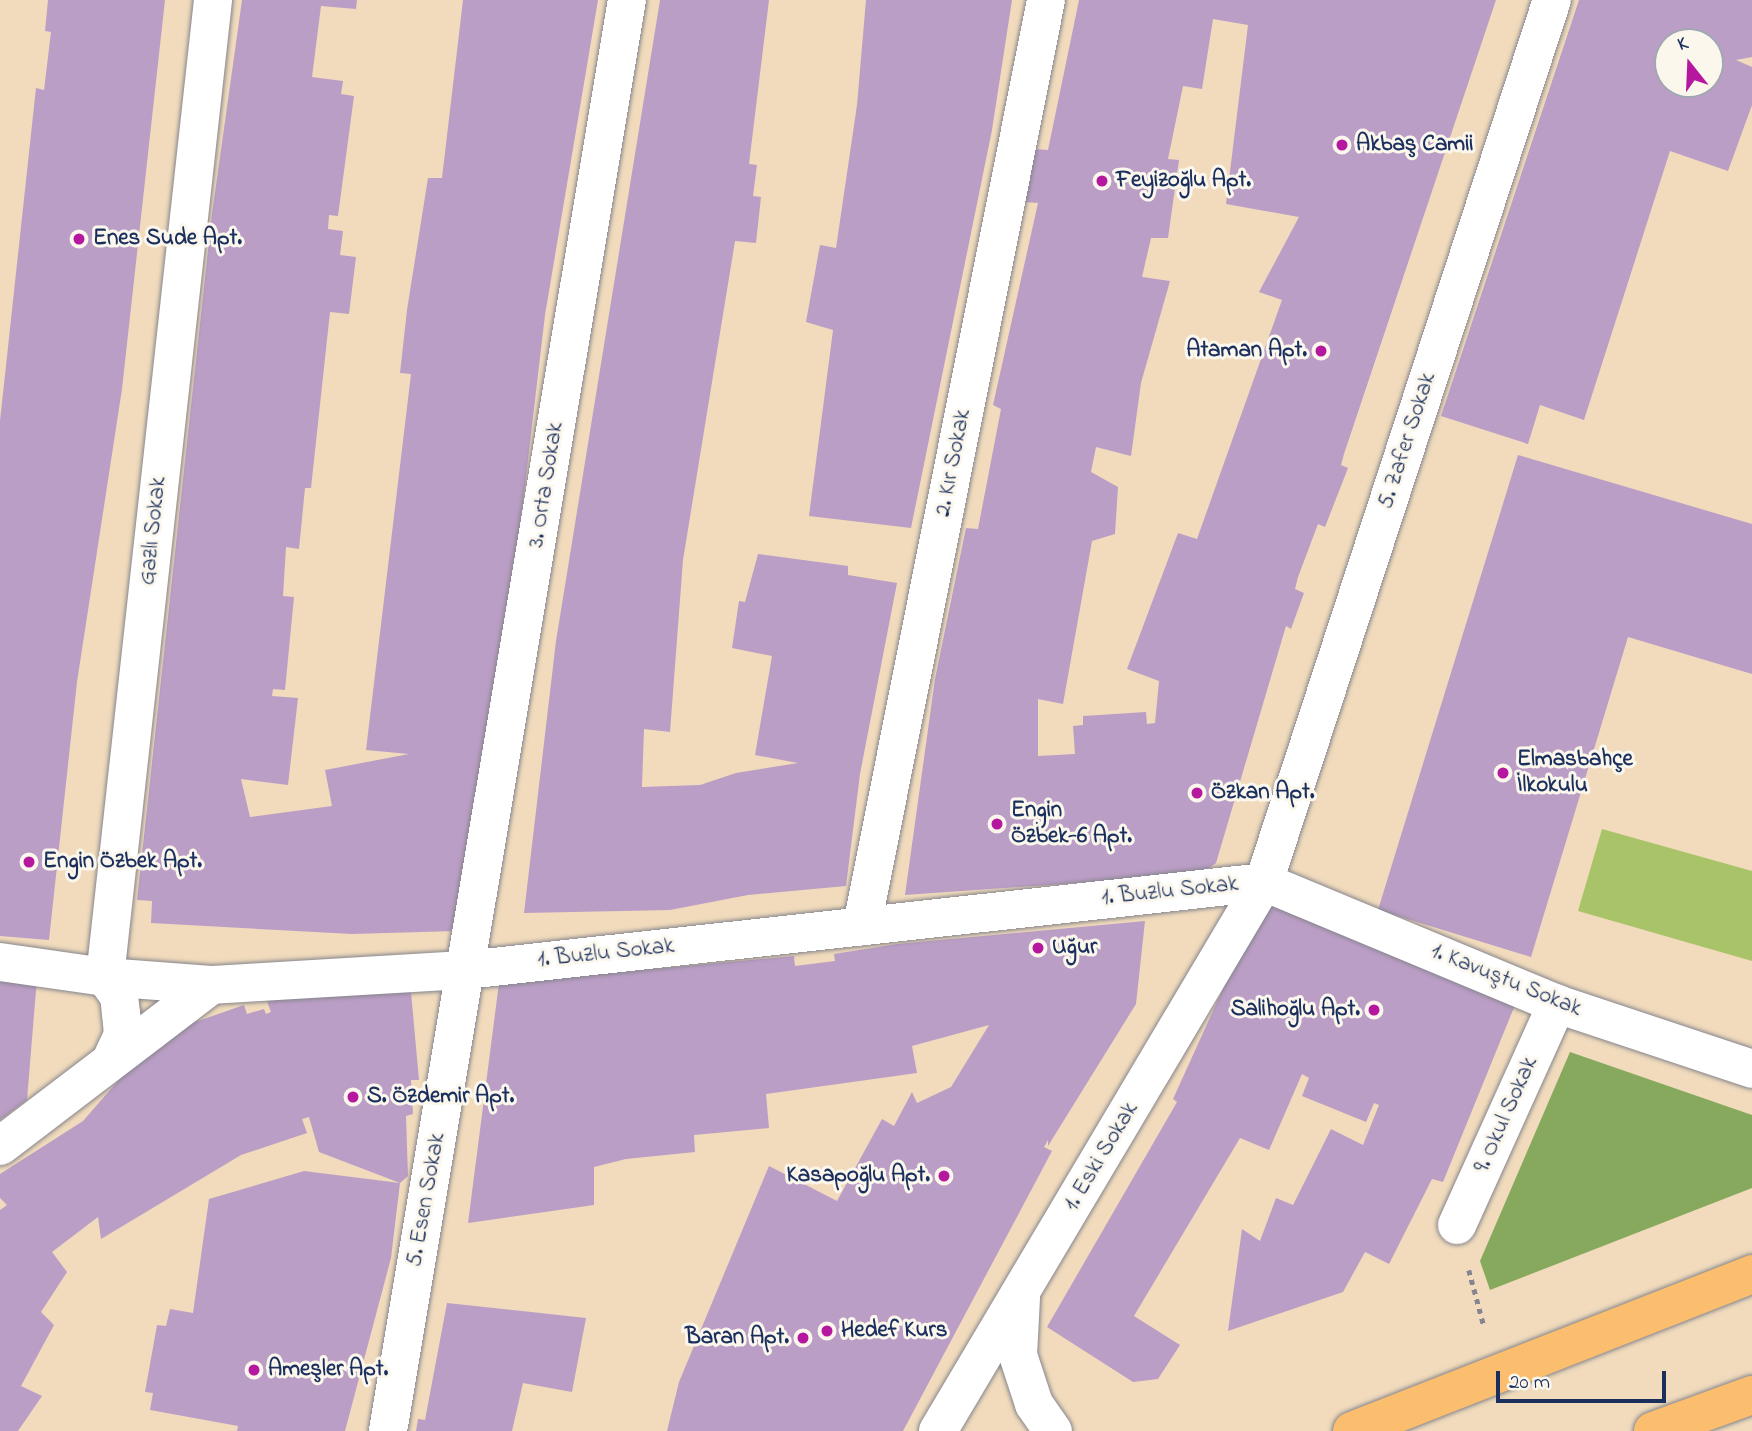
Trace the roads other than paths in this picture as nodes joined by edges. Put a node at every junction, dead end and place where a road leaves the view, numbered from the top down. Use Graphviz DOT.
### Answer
graph roads {
  1 [pos="213,0"];
  2 [pos="627,0"];
  3 [pos="1046,0"];
  4 [pos="1552,0"];
  5 [pos="1264,882"];
  6 [pos="862,926"];
  7 [pos="0,962"];
  8 [pos="466,970"];
  9 [pos="105,978"];
  10 [pos="211,985"];
  11 [pos="1558,1004"];
  12 [pos="113,1056"];
  13 [pos="1752,1069"];
  14 [pos="0,1146"];
  15 [pos="1457,1225"];
  16 [pos="1752,1274"];
  17 [pos="1021,1294"];
  18 [pos="1752,1395"];
  19 [pos="1692,1423"];
  20 [pos="388,1431"];
  21 [pos="938,1431"];
  22 [pos="1053,1431"];
  23 [pos="1352,1431"];
  24 [pos="1653,1431"];
  1 -- 9 [label="street, Gazlı Sokak"];
  2 -- 8 [label="street, 3. Orta Sokak"];
  3 -- 6 [label="street, 2. Kır Sokak"];
  4 -- 5 [label="street, 5. Zafer Sokak"];
  5 -- 6 [label="street, 1. Buzlu Sokak"];
  5 -- 11 [label="street, 1. Kavuştu Sokak"];
  5 -- 17 [label="street, 1. Eski Sokak"];
  6 -- 8 [label="street, 1. Buzlu Sokak"];
  7 -- 9 [label="street, 1. Buzlu Sokak"];
  8 -- 10 [label="street, 1. Buzlu Sokak"];
  8 -- 20 [label="street, 5. Esen Sokak"];
  9 -- 10 [label="street, 1. Buzlu Sokak"];
  9 -- 12 [label="street"];
  10 -- 12 [label="street"];
  11 -- 13 [label="street, 1. Kavuştu Sokak"];
  11 -- 15 [label="street, 9. Okul Sokak"];
  12 -- 14 [label="street"];
  16 -- 23 [label="main road"];
  17 -- 21 [label="street, 1. Eski Sokak"];
  17 -- 22 [label="street"];
  18 -- 19 [label="main road"];
  19 -- 24 [label="main road"];
}
